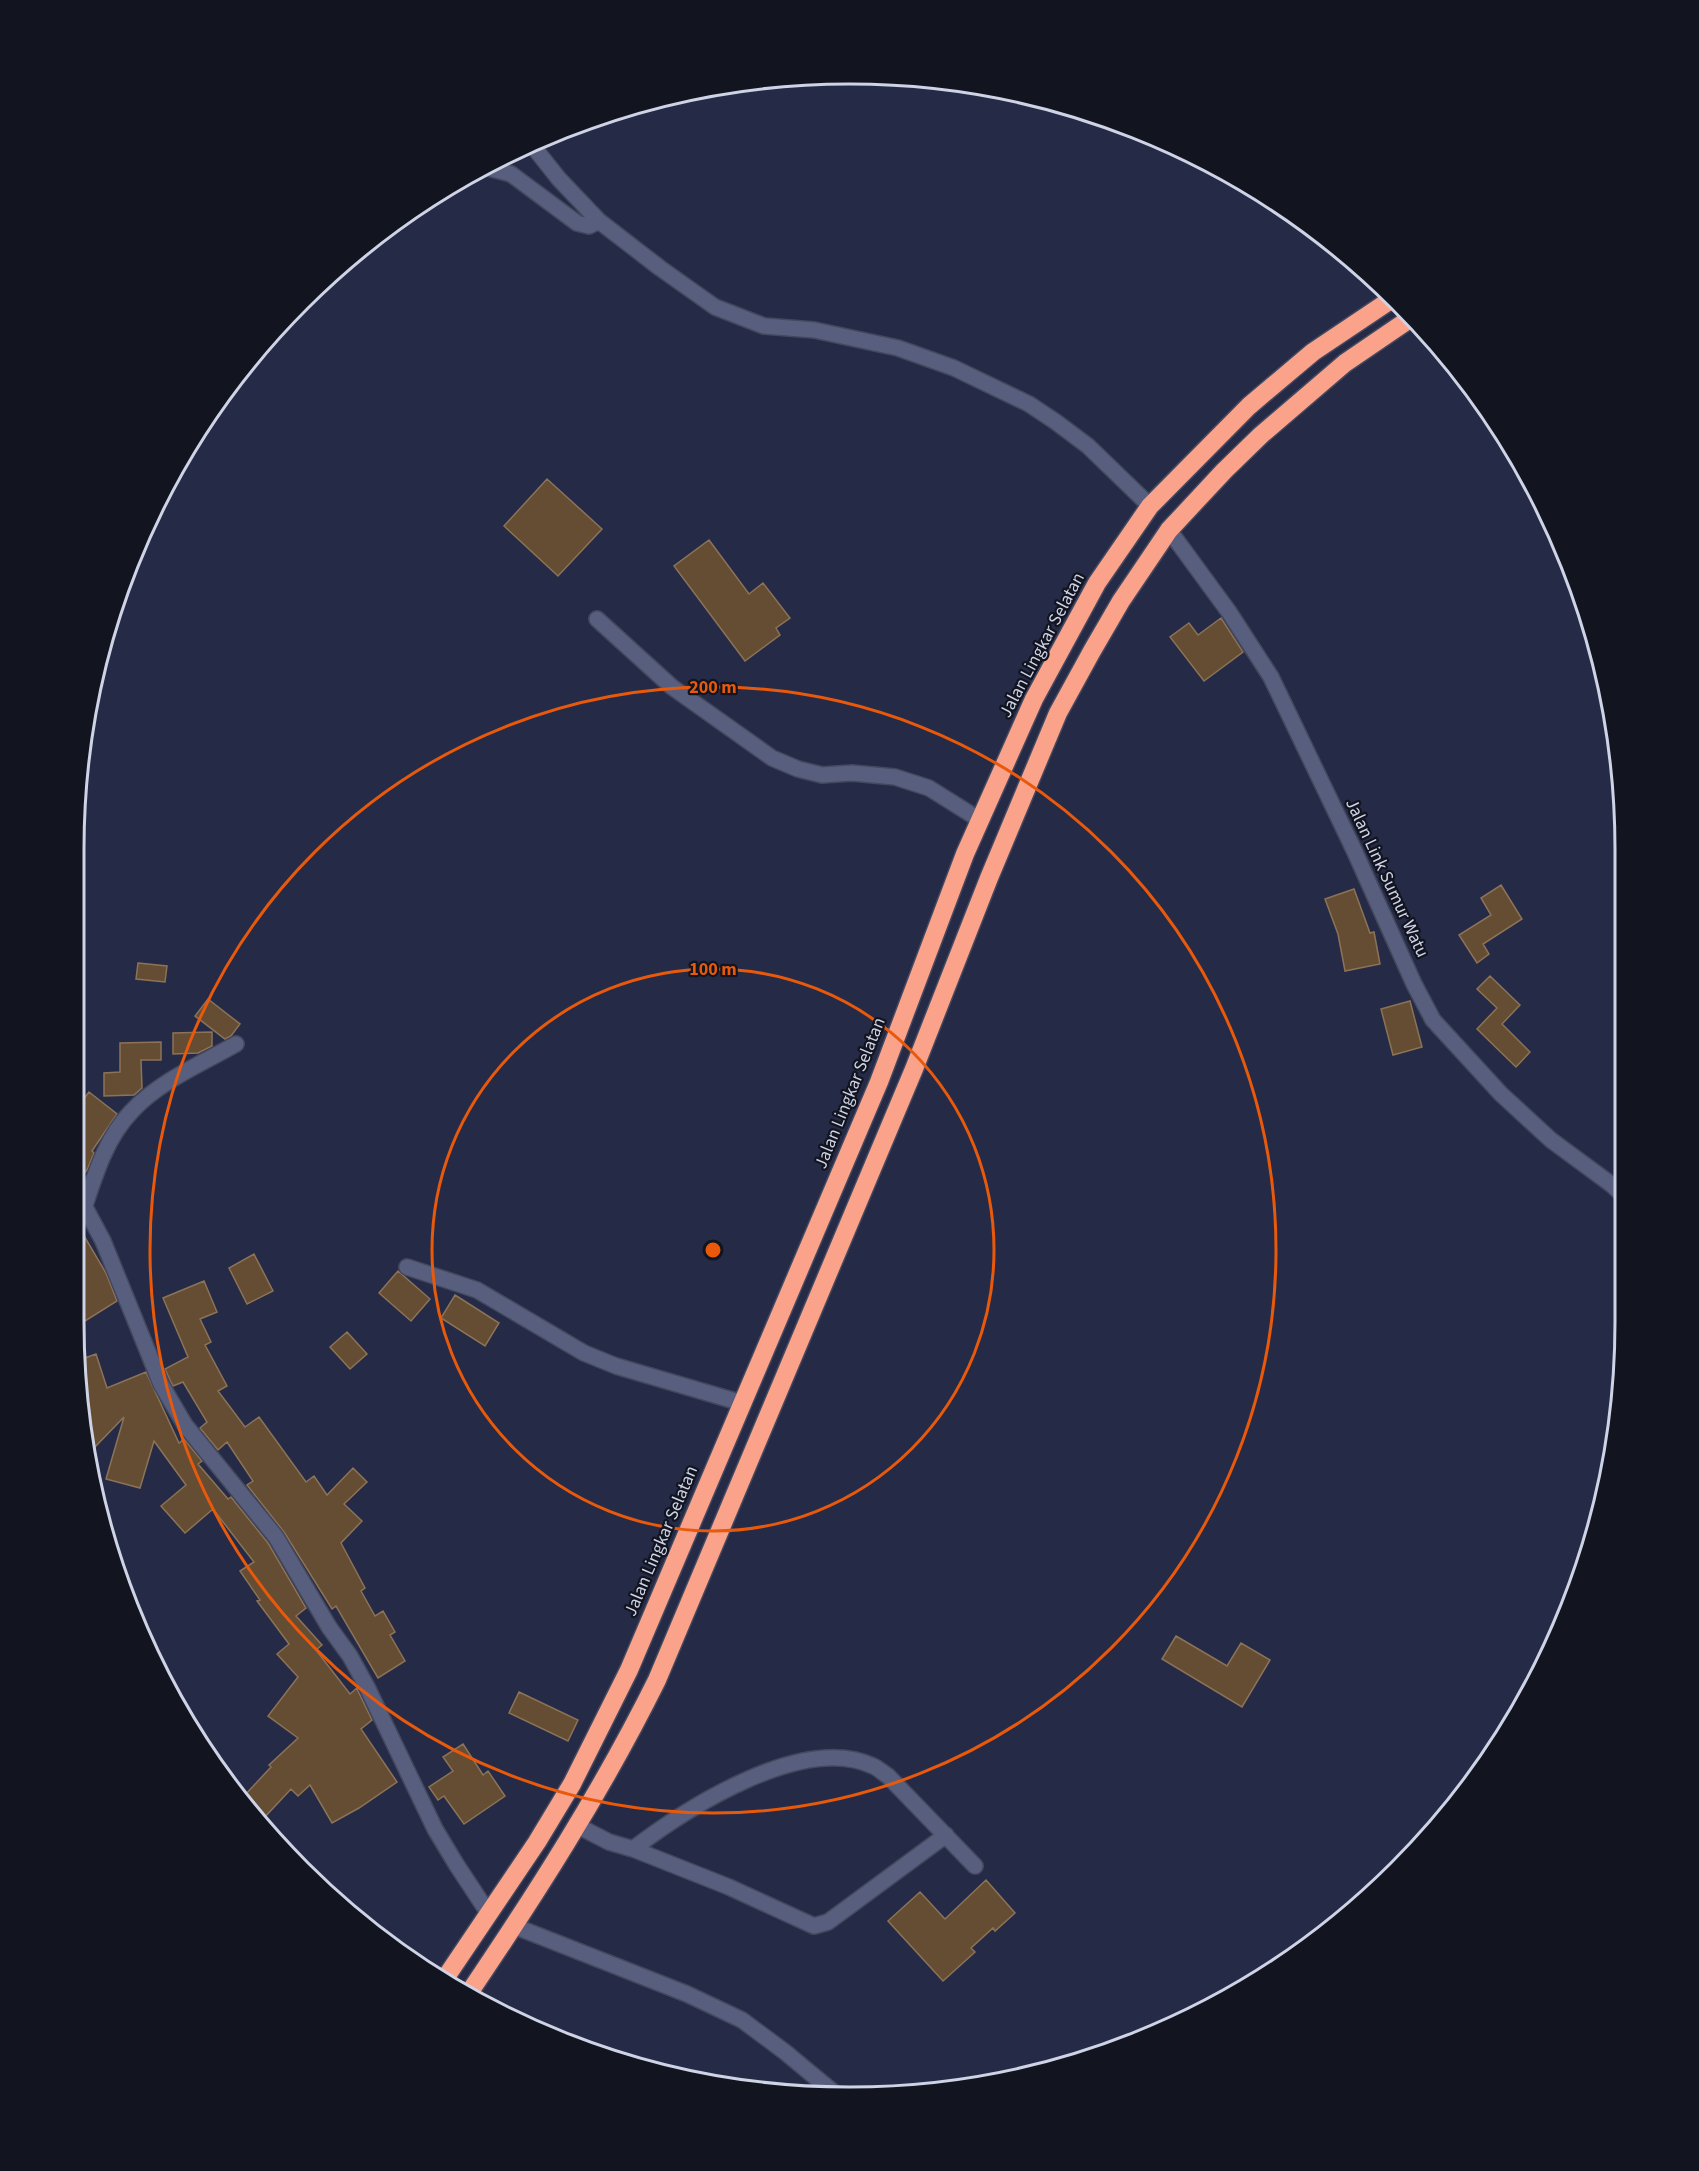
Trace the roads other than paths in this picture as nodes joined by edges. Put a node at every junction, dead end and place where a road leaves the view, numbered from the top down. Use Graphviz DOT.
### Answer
graph roads {
  1 [pos="537,151"];
  2 [pos="497,170"];
  3 [pos="599,221"];
  4 [pos="1386,303"];
  5 [pos="1404,323"];
  6 [pos="1150,506"];
  7 [pos="1169,530"];
  8 [pos="597,619"];
  9 [pos="1055,660"];
  10 [pos="1080,672"];
  11 [pos="980,820"];
  12 [pos="236,1044"];
  13 [pos="1615,1188"];
  14 [pos="84,1195"];
  15 [pos="84,1212"];
  16 [pos="407,1267"];
  17 [pos="742,1403"];
  18 [pos="578,1826"];
  19 [pos="946,1835"];
  20 [pos="633,1849"];
  21 [pos="975,1866"];
  22 [pos="489,1914"];
  23 [pos="514,1926"];
  24 [pos="449,1973"];
  25 [pos="473,1987"];
  26 [pos="826,2086"];
  1 -- 3 [label="street"];
  2 -- 3 [label="street"];
  3 -- 6 [label="street"];
  4 -- 6 [label="highway, Jalan Lingkar Selatan"];
  5 -- 7 [label="highway"];
  6 -- 9 [label="highway, Jalan Lingkar Selatan"];
  7 -- 10 [label="highway"];
  7 -- 13 [label="street, Jalan Link Sumur Watu"];
  8 -- 11 [label="street"];
  9 -- 10 [label="highway"];
  9 -- 11 [label="highway, Jalan Lingkar Selatan"];
  10 -- 18 [label="highway"];
  11 -- 17 [label="highway, Jalan Lingkar Selatan"];
  12 -- 14 [label="street"];
  15 -- 22 [label="street"];
  16 -- 17 [label="street"];
  17 -- 22 [label="highway, Jalan Lingkar Selatan"];
  18 -- 20 [label="street"];
  18 -- 23 [label="highway"];
  19 -- 20 [label="street"];
  19 -- 20 [label="street"];
  19 -- 21 [label="street"];
  22 -- 24 [label="highway, Jalan Lingkar Selatan"];
  23 -- 25 [label="highway"];
  23 -- 26 [label="street"];
}
